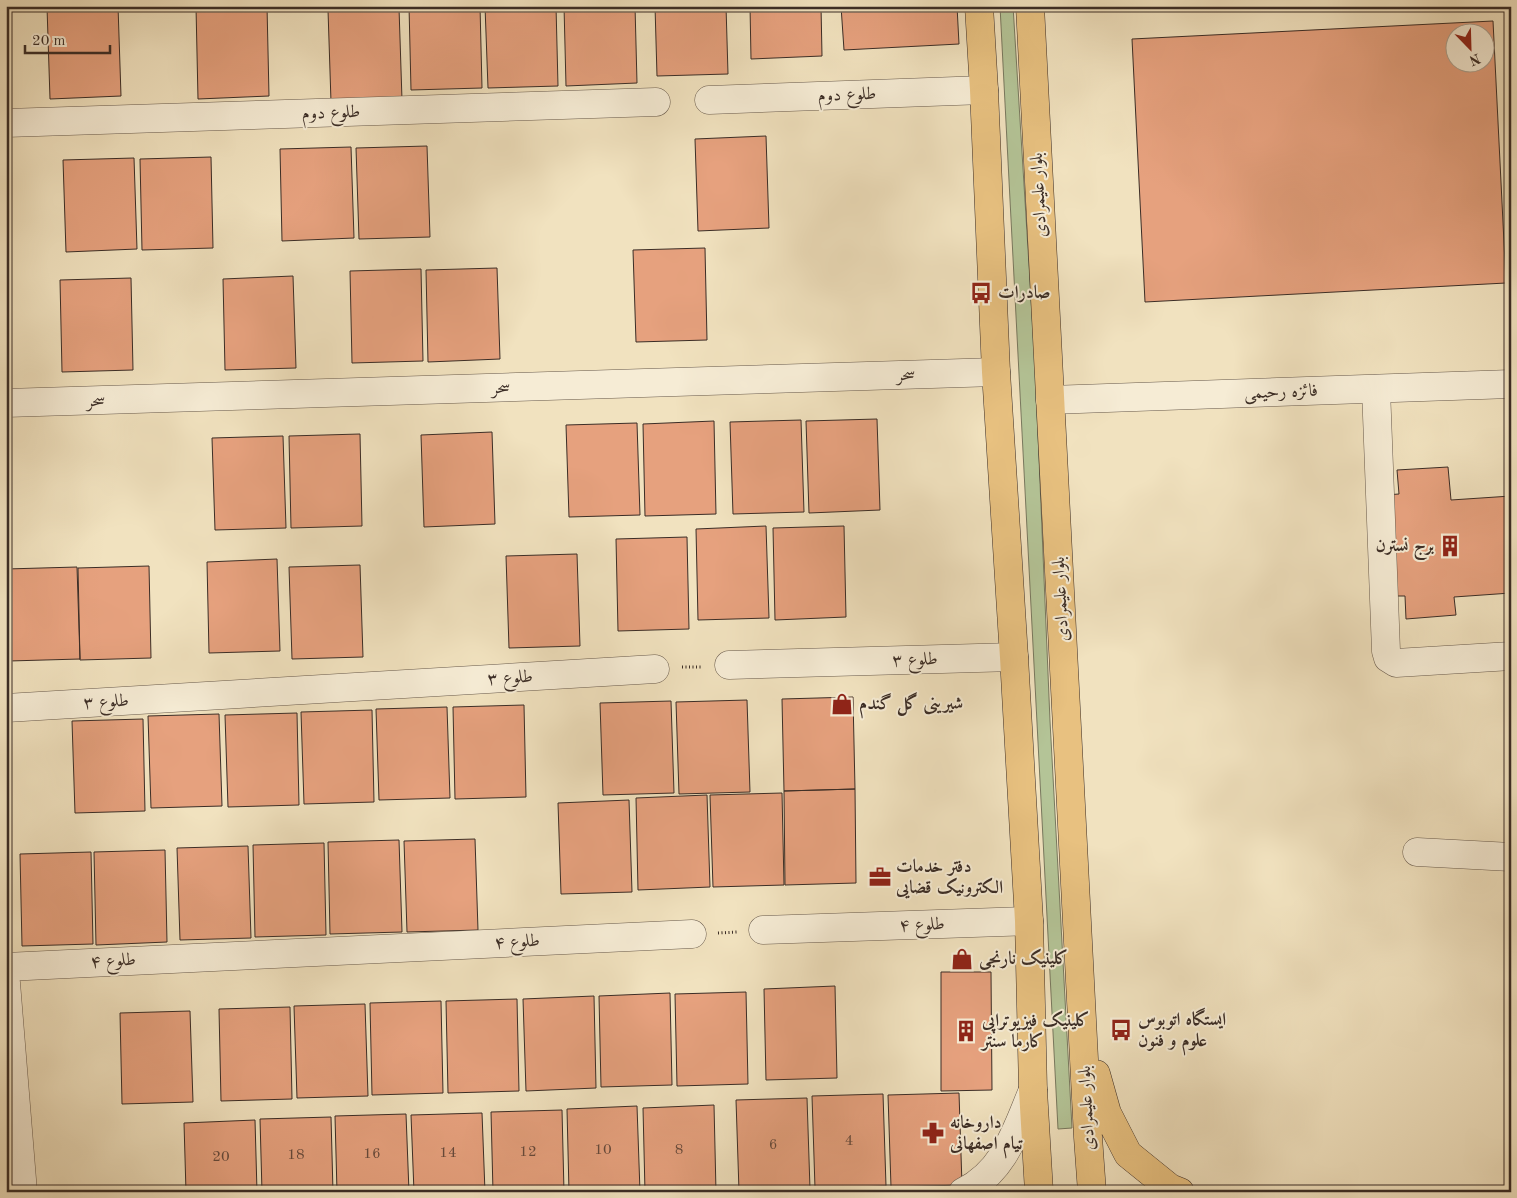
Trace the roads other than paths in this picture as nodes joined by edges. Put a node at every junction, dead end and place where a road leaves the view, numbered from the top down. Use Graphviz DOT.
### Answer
graph roads {
  1 [pos="979,6"];
  2 [pos="1030,6"];
  3 [pos="984,90"];
  4 [pos="709,100"];
  5 [pos="656,102"];
  6 [pos="6,123"];
  7 [pos="996,372"];
  8 [pos="1511,384"];
  9 [pos="1376,389"];
  10 [pos="1050,400"];
  11 [pos="6,403"];
  12 [pos="1511,656"];
  13 [pos="1014,657"];
  14 [pos="729,665"];
  15 [pos="655,669"];
  16 [pos="6,708"];
  17 [pos="1417,852"];
  18 [pos="1511,857"];
  19 [pos="1029,921"];
  20 [pos="763,930"];
  21 [pos="692,934"];
  22 [pos="6,966"];
  23 [pos="6,983"];
  24 [pos="1083,1028"];
  25 [pos="1033,1090"];
  26 [pos="23,1192"];
  27 [pos="963,1192"];
  28 [pos="1039,1192"];
  29 [pos="1092,1192"];
  30 [pos="1180,1192"];
  1 -- 3 [label="main road"];
  2 -- 10 [label="main road, بلوار علیمرادی"];
  3 -- 4 [label="street, طلوع دوم"];
  3 -- 7 [label="main road"];
  5 -- 6 [label="street, طلوع دوم"];
  7 -- 11 [label="street, سحر"];
  7 -- 13 [label="main road"];
  8 -- 9 [label="street, فائزه رحیمی"];
  9 -- 10 [label="street, فائزه رحیمی"];
  9 -- 12 [label="street"];
  10 -- 24 [label="main road, بلوار علیمرادی"];
  13 -- 14 [label="street, طلوع ۳"];
  13 -- 19 [label="main road"];
  15 -- 16 [label="street, طلوع ۳"];
  17 -- 18 [label="street"];
  19 -- 20 [label="street, طلوع ۴"];
  19 -- 25 [label="main road"];
  21 -- 22 [label="street, طلوع ۴"];
  23 -- 26 [label="street"];
  24 -- 29 [label="main road, بلوار علیمرادی"];
  24 -- 30 [label="main road"];
  25 -- 27 [label="street"];
  25 -- 28 [label="main road"];
}
